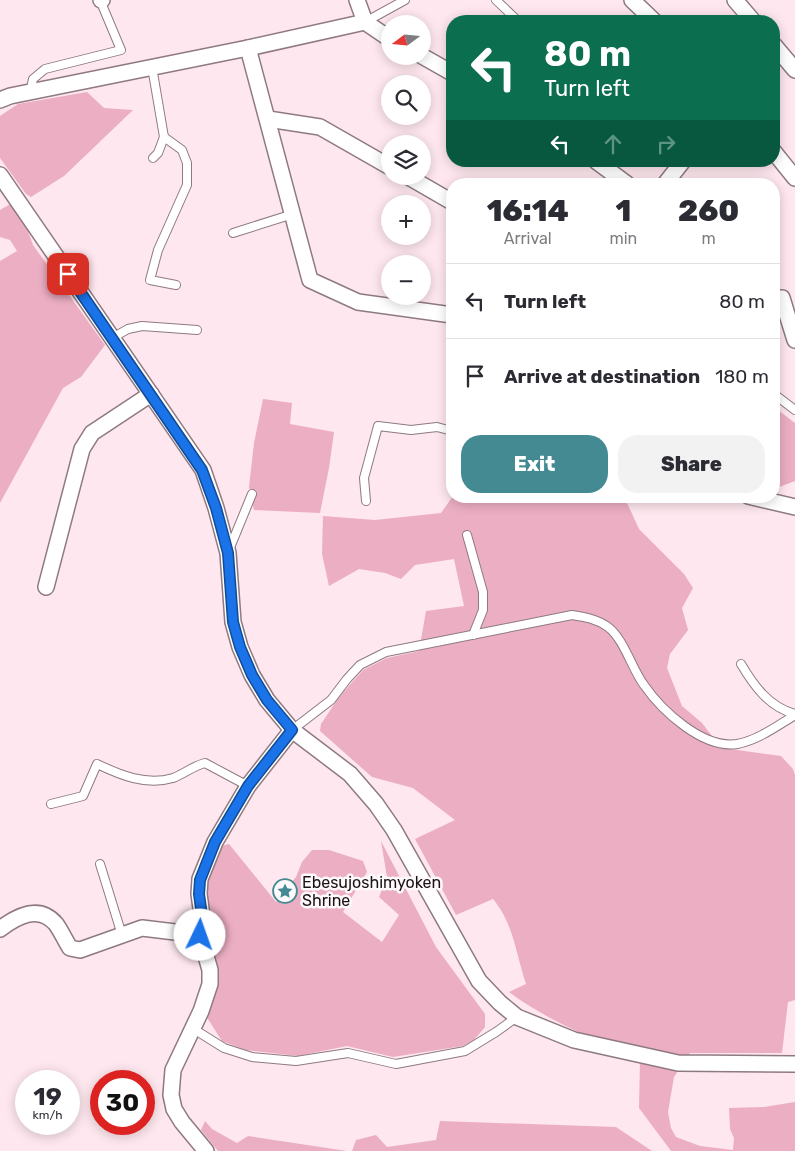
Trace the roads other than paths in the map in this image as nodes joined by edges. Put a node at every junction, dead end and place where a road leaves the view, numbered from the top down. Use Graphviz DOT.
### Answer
graph roads {
  1 [pos="101,0"];
  2 [pos="357,0"];
  3 [pos="405,0"];
  4 [pos="496,0"];
  5 [pos="632,0"];
  6 [pos="735,0"];
  7 [pos="512,15"];
  8 [pos="648,15"];
  9 [pos="748,15"];
  10 [pos="366,22"];
  11 [pos="381,33"];
  12 [pos="248,48"];
  13 [pos="780,52"];
  14 [pos="431,61"];
  15 [pos="152,67"];
  16 [pos="446,70"];
  17 [pos="795,70"];
  18 [pos="30,93"];
  19 [pos="0,100"];
  20 [pos="268,119"];
  21 [pos="164,138"];
  22 [pos="153,158"];
  23 [pos="780,159"];
  24 [pos="381,162"];
  25 [pos="604,167"];
  26 [pos="678,167"];
  27 [pos="0,175"];
  28 [pos="619,178"];
  29 [pos="670,178"];
  30 [pos="795,178"];
  31 [pos="423,185"];
  32 [pos="446,199"];
  33 [pos="293,214"];
  34 [pos="233,233"];
  35 [pos="176,285"];
  36 [pos="784,297"];
  37 [pos="446,314"];
  38 [pos="197,330"];
  39 [pos="112,338"];
  40 [pos="795,340"];
  41 [pos="151,394"];
  42 [pos="780,399"];
  43 [pos="795,410"];
  44 [pos="446,429"];
  45 [pos="252,494"];
  46 [pos="366,501"];
  47 [pos="778,503"];
  48 [pos="795,507"];
  49 [pos="467,535"];
  50 [pos="228,553"];
  51 [pos="46,586"];
  52 [pos="473,635"];
  53 [pos="741,664"];
  54 [pos="795,714"];
  55 [pos="292,730"];
  56 [pos="248,786"];
  57 [pos="51,804"];
  58 [pos="100,864"];
  59 [pos="0,929"];
  60 [pos="122,934"];
  61 [pos="200,935"];
  62 [pos="517,1017"];
  63 [pos="192,1028"];
  64 [pos="795,1064"];
  65 [pos="206,1151"];
  1 -- 18 [label="lane"];
  2 -- 10 [label="street"];
  3 -- 10 [label="lane"];
  4 -- 7 [label="lane"];
  5 -- 8 [label="street"];
  6 -- 9 [label="street"];
  10 -- 11 [label="street"];
  10 -- 12 [label="street"];
  12 -- 15 [label="street"];
  12 -- 20 [label="street"];
  13 -- 17 [label="street"];
  14 -- 16 [label="street"];
  15 -- 18 [label="street"];
  15 -- 21 [label="lane"];
  18 -- 19 [label="street"];
  20 -- 24 [label="street"];
  20 -- 33 [label="street"];
  21 -- 22 [label="lane"];
  21 -- 35 [label="lane"];
  23 -- 30 [label="street"];
  25 -- 28 [label="street"];
  26 -- 29 [label="street"];
  27 -- 39 [label="street"];
  31 -- 32 [label="street"];
  33 -- 34 [label="lane"];
  33 -- 37 [label="street"];
  36 -- 40 [label="street"];
  38 -- 39 [label="lane"];
  39 -- 41 [label="street"];
  41 -- 50 [label="street"];
  41 -- 51 [label="street"];
  42 -- 43 [label="lane"];
  44 -- 46 [label="lane"];
  45 -- 50 [label="lane"];
  47 -- 48 [label="street"];
  49 -- 52 [label="lane"];
  50 -- 55 [label="street"];
  52 -- 54 [label="lane"];
  52 -- 55 [label="lane"];
  53 -- 54 [label="lane"];
  55 -- 56 [label="street"];
  55 -- 62 [label="street"];
  56 -- 57 [label="lane"];
  56 -- 61 [label="street"];
  58 -- 60 [label="lane"];
  59 -- 60 [label="street"];
  60 -- 61 [label="street"];
  61 -- 63 [label="street"];
  62 -- 63 [label="lane"];
  62 -- 64 [label="street"];
  63 -- 65 [label="street"];
}
